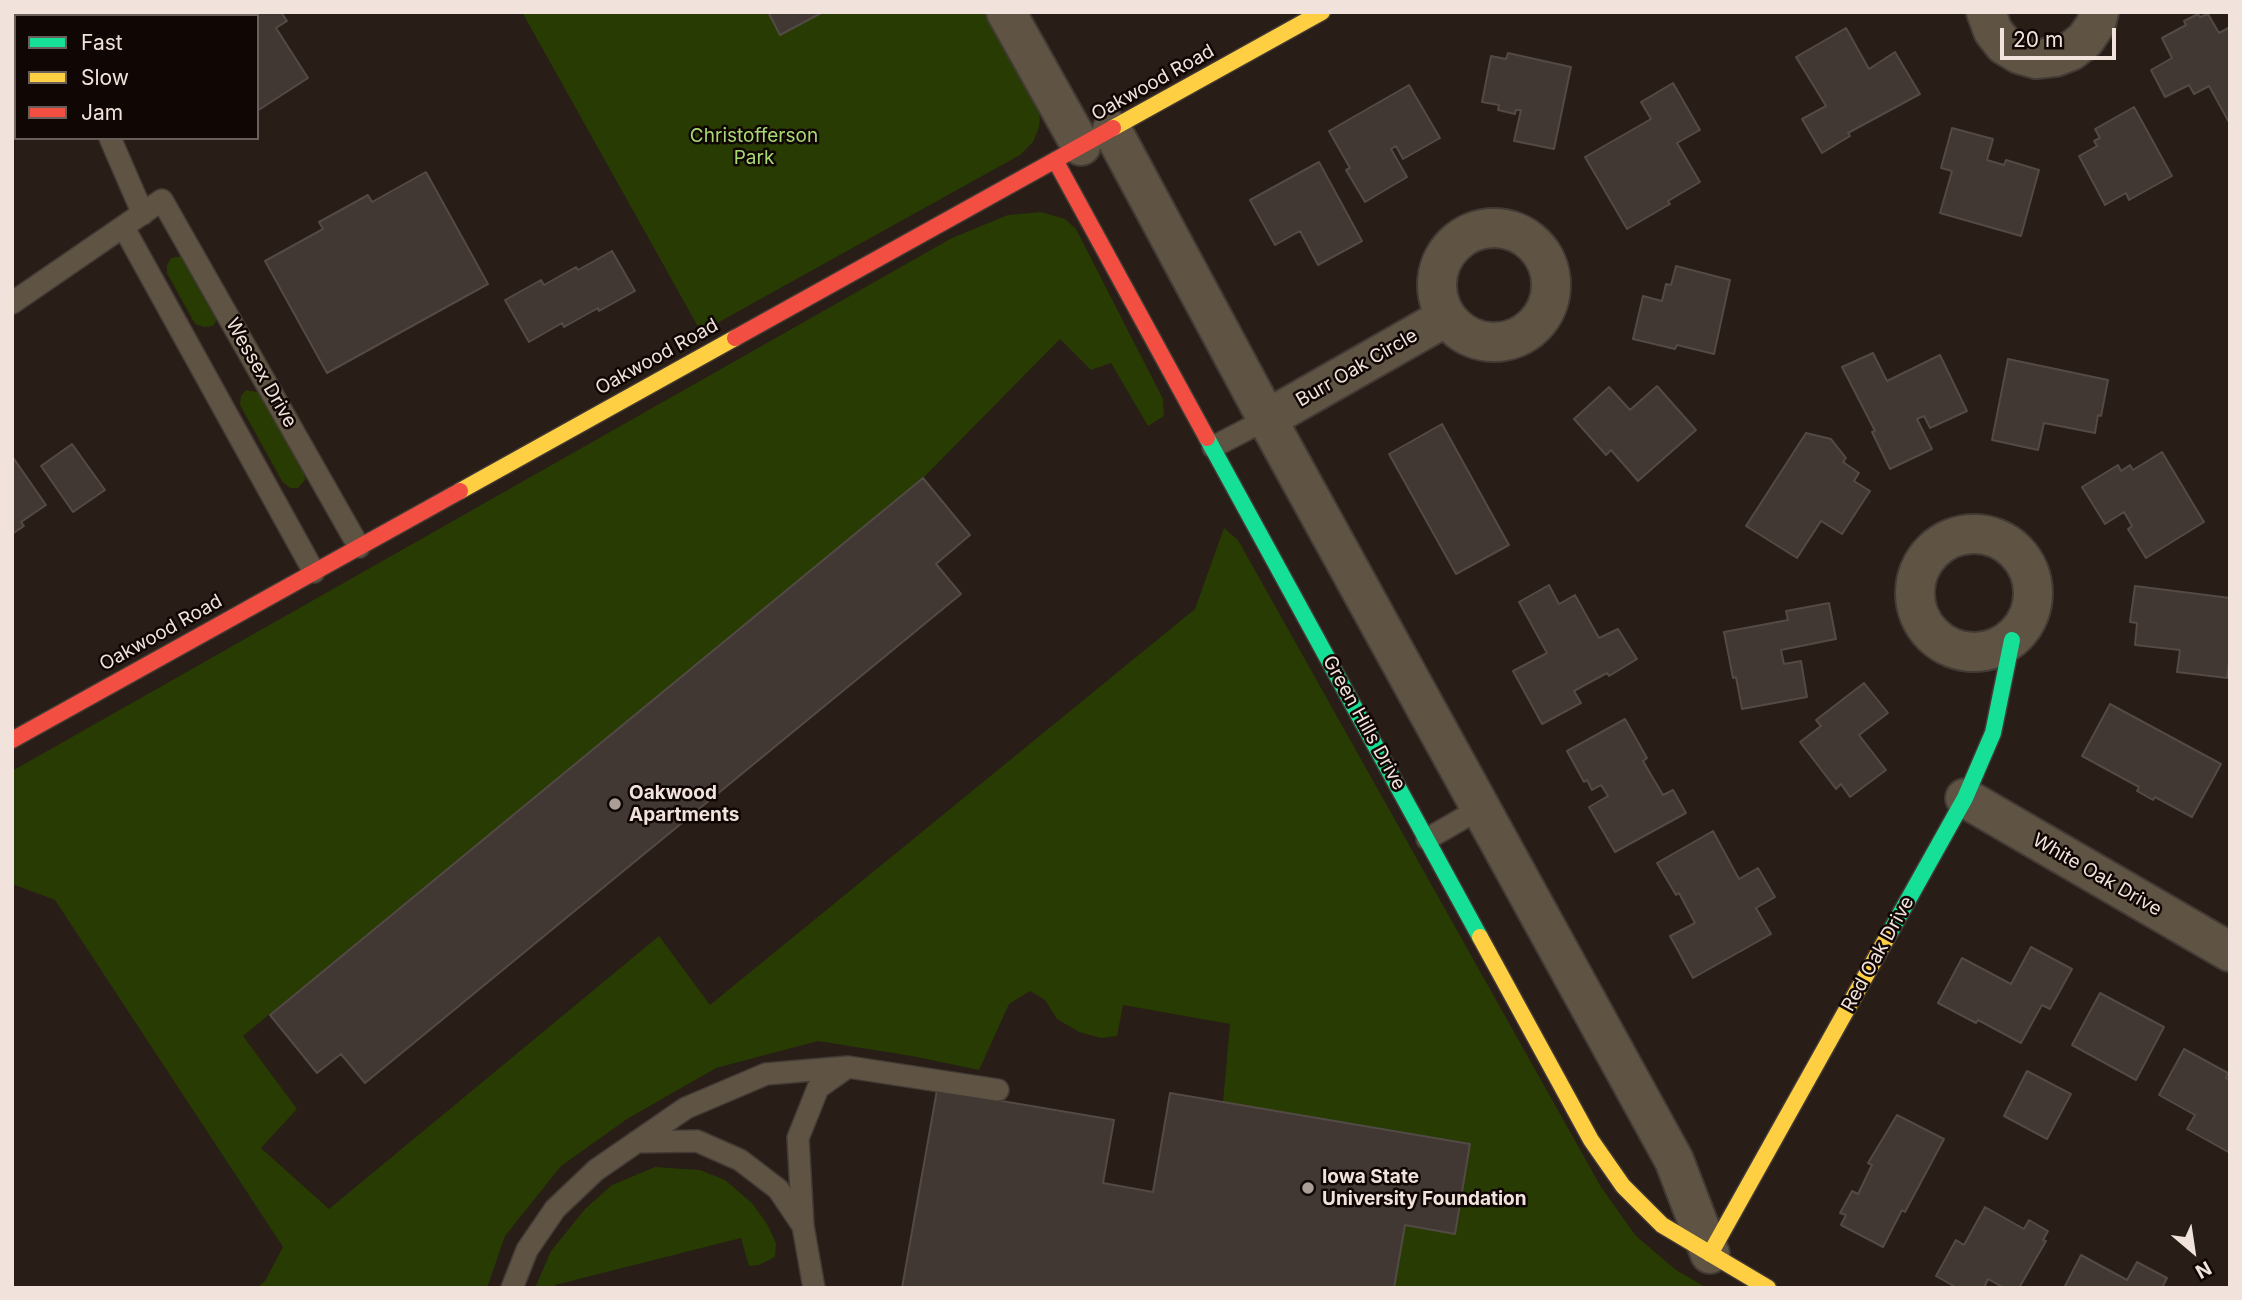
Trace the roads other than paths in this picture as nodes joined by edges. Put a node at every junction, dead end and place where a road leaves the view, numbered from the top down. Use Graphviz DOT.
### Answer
graph roads {
  1 [pos="1006,12"];
  2 [pos="1322,12"];
  3 [pos="1986,12"];
  4 [pos="2099,12"];
  5 [pos="111,140"];
  6 [pos="1082,145"];
  7 [pos="143,214"];
  8 [pos="124,228"];
  9 [pos="12,303"];
  10 [pos="1446,317"];
  11 [pos="1267,419"];
  12 [pos="1213,447"];
  13 [pos="359,547"];
  14 [pos="314,572"];
  15 [pos="2012,640"];
  16 [pos="12,740"];
  17 [pos="1965,798"];
  18 [pos="1481,808"];
  19 [pos="1427,839"];
  20 [pos="2230,952"];
  21 [pos="848,1068"];
  22 [pos="998,1090"];
  23 [pos="636,1142"];
  24 [pos="803,1226"];
  25 [pos="1710,1254"];
  26 [pos="513,1288"];
  27 [pos="814,1288"];
  28 [pos="1768,1288"];
  1 -- 6 [label="street, Green Hills Drive"];
  2 -- 6 [label="street, Oakwood Road"];
  3 -- 4 [label="street"];
  5 -- 7 [label="lane"];
  6 -- 11 [label="street, Green Hills Drive"];
  6 -- 12 [label="street, Green Hills Drive"];
  6 -- 13 [label="street, Oakwood Road"];
  7 -- 8 [label="lane"];
  7 -- 13 [label="lane, Wessex Drive"];
  8 -- 9 [label="lane"];
  8 -- 14 [label="lane"];
  10 -- 11 [label="street, Burr Oak Circle"];
  11 -- 12 [label="lane"];
  11 -- 18 [label="street, Green Hills Drive"];
  12 -- 19 [label="street, Green Hills Drive"];
  13 -- 14 [label="street, Oakwood Road"];
  14 -- 16 [label="street, Oakwood Road"];
  15 -- 17 [label="street, Red Oak Drive"];
  17 -- 20 [label="street, White Oak Drive"];
  17 -- 25 [label="street, Red Oak Drive"];
  18 -- 19 [label="lane"];
  18 -- 25 [label="street, Green Hills Drive"];
  19 -- 25 [label="street, Green Hills Drive"];
  21 -- 22 [label="lane"];
  21 -- 23 [label="lane"];
  21 -- 24 [label="lane"];
  23 -- 24 [label="lane"];
  23 -- 26 [label="lane"];
  24 -- 27 [label="lane"];
  25 -- 28 [label="street, Green Hills Drive"];
}
